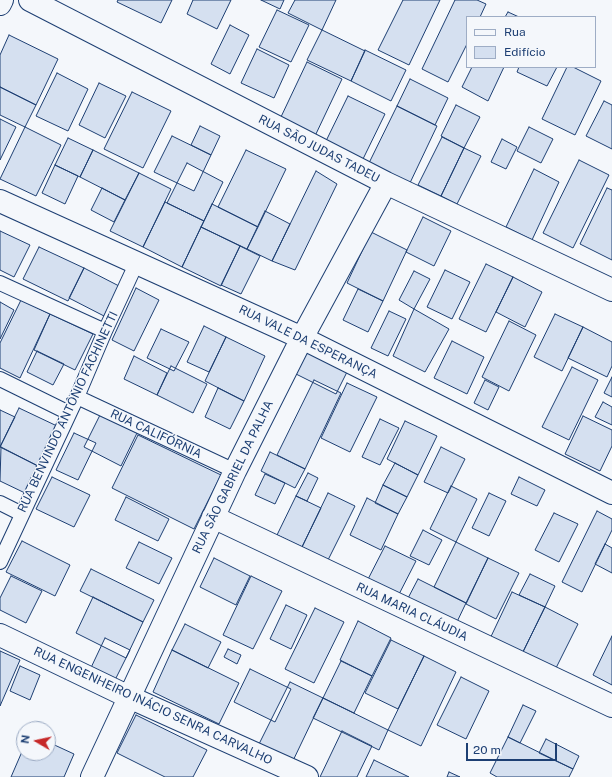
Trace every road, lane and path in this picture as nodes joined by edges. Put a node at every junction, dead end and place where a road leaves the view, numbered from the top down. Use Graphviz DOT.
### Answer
graph roads {
  1 [pos="2,0"];
  2 [pos="30,0"];
  3 [pos="0,4"];
  4 [pos="386,184"];
  5 [pos="0,201"];
  6 [pos="137,262"];
  7 [pos="0,283"];
  8 [pos="612,290"];
  9 [pos="105,331"];
  10 [pos="302,338"];
  11 [pos="0,379"];
  12 [pos="77,397"];
  13 [pos="69,413"];
  14 [pos="236,471"];
  15 [pos="612,493"];
  16 [pos="0,503"];
  17 [pos="22,514"];
  18 [pos="213,517"];
  19 [pos="0,562"];
  20 [pos="0,635"];
  21 [pos="129,697"];
  22 [pos="612,706"];
  23 [pos="92,777"];
  24 [pos="307,777"];
  1 -- 3 [label="street"];
  2 -- 4 [label="street, RUA SÃO JUDAS TADEU"];
  4 -- 8 [label="street, RUA SÃO JUDAS TADEU"];
  4 -- 10 [label="street, RUA SÃO GABRIEL DA PALHA"];
  5 -- 6 [label="street, RUA VALE DA ESPERANÇA"];
  6 -- 9 [label="lane, RUA BENVINDO ANTÔNIO FACHINETTI"];
  6 -- 10 [label="street, RUA VALE DA ESPERANÇA"];
  7 -- 9 [label="lane"];
  9 -- 12 [label="lane, RUA BENVINDO ANTÔNIO FACHINETTI"];
  10 -- 14 [label="street, RUA SÃO GABRIEL DA PALHA"];
  10 -- 15 [label="street, RUA VALE DA ESPERANÇA"];
  11 -- 13 [label="lane"];
  12 -- 13 [label="lane, RUA BENVINDO ANTÔNIO FACHINETTI"];
  12 -- 14 [label="lane, RUA CALIFÓRNIA"];
  13 -- 17 [label="lane, RUA BENVINDO ANTÔNIO FACHINETTI"];
  14 -- 18 [label="street, RUA SÃO GABRIEL DA PALHA"];
  16 -- 17 [label="lane"];
  17 -- 19 [label="lane, RUA BENVINDO ANTÔNIO FACHINETTI"];
  18 -- 21 [label="street, RUA SÃO GABRIEL DA PALHA"];
  18 -- 22 [label="street, RUA MARIA CLÁUDIA"];
  20 -- 21 [label="street, RUA ENGENHEIRO INÁCIO SENRA CARVALHO"];
  21 -- 23 [label="street, RUA SÃO GABRIEL DA PALHA"];
  21 -- 24 [label="street, RUA ENGENHEIRO INÁCIO SENRA CARVALHO"];
}
